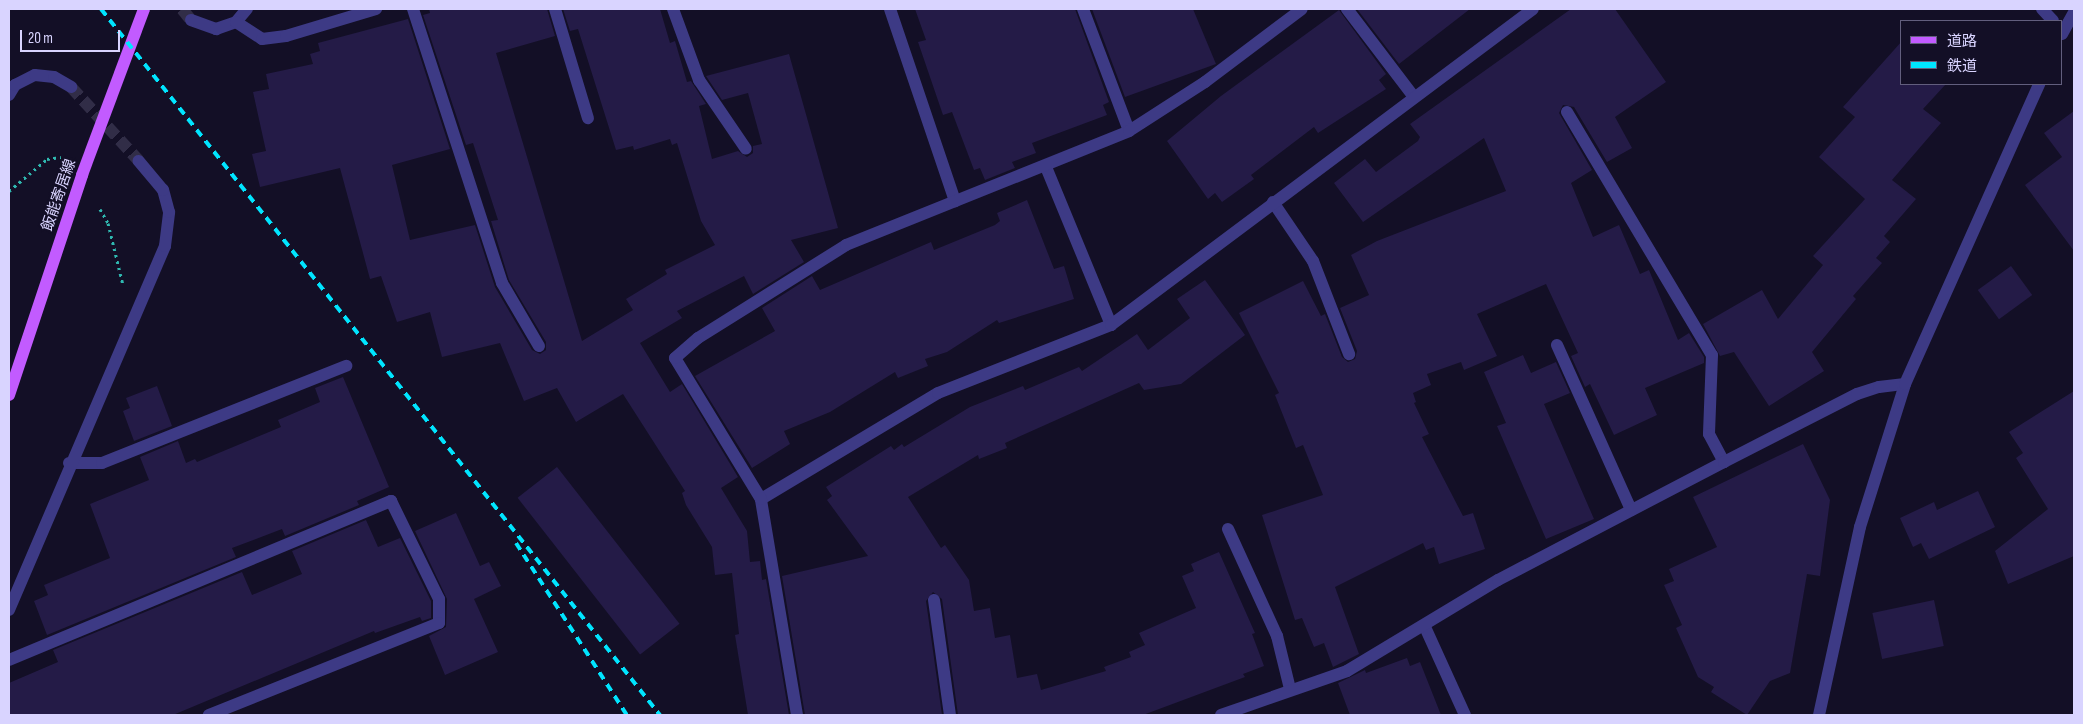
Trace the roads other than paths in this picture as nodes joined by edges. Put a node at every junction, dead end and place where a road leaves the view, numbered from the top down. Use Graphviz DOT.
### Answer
graph roads {
  1 [pos="144,9"];
  2 [pos="247,9"];
  3 [pos="376,9"];
  4 [pos="413,9"];
  5 [pos="555,9"];
  6 [pos="673,9"];
  7 [pos="890,9"];
  8 [pos="1083,9"];
  9 [pos="1302,9"];
  10 [pos="1347,9"];
  11 [pos="1533,9"];
  12 [pos="2042,9"];
  13 [pos="2074,12"];
  14 [pos="190,20"];
  15 [pos="2052,20"];
  16 [pos="236,22"];
  17 [pos="2063,30"];
  18 [pos="2039,85"];
  19 [pos="71,87"];
  20 [pos="9,95"];
  21 [pos="1414,97"];
  22 [pos="1567,112"];
  23 [pos="588,118"];
  24 [pos="1129,131"];
  25 [pos="746,149"];
  26 [pos="139,162"];
  27 [pos="1046,166"];
  28 [pos="955,201"];
  29 [pos="1273,202"];
  30 [pos="1111,325"];
  31 [pos="1557,344"];
  32 [pos="539,346"];
  33 [pos="1349,354"];
  34 [pos="346,366"];
  35 [pos="1904,384"];
  36 [pos="9,394"];
  37 [pos="1724,462"];
  38 [pos="69,463"];
  39 [pos="762,499"];
  40 [pos="1631,510"];
  41 [pos="1228,529"];
  42 [pos="934,600"];
  43 [pos="9,610"];
  44 [pos="1425,627"];
  45 [pos="9,660"];
  46 [pos="1290,689"];
  47 [pos="209,715"];
  48 [pos="797,715"];
  49 [pos="950,715"];
  50 [pos="1221,715"];
  51 [pos="1465,715"];
  52 [pos="1819,715"];
  1 -- 36 [label="main road, 飯能寄居線"];
  2 -- 16 [label="street"];
  3 -- 16 [label="street"];
  4 -- 32 [label="street"];
  5 -- 23 [label="street"];
  6 -- 25 [label="street"];
  7 -- 28 [label="street"];
  8 -- 24 [label="street"];
  9 -- 24 [label="street"];
  10 -- 21 [label="street"];
  11 -- 21 [label="street"];
  12 -- 15 [label="street"];
  13 -- 17 [label="street"];
  14 -- 16 [label="street"];
  18 -- 35 [label="street"];
  19 -- 20 [label="street"];
  21 -- 29 [label="street"];
  22 -- 37 [label="street"];
  24 -- 27 [label="street"];
  26 -- 38 [label="street"];
  27 -- 28 [label="street"];
  27 -- 30 [label="street"];
  28 -- 39 [label="street"];
  29 -- 30 [label="street"];
  29 -- 33 [label="street"];
  30 -- 39 [label="street"];
  31 -- 40 [label="street"];
  34 -- 38 [label="street"];
  35 -- 37 [label="street"];
  35 -- 52 [label="street"];
  37 -- 40 [label="street"];
  38 -- 43 [label="street"];
  39 -- 48 [label="street"];
  40 -- 44 [label="street"];
  41 -- 46 [label="street"];
  42 -- 49 [label="street"];
  44 -- 46 [label="street"];
  44 -- 51 [label="street"];
  45 -- 47 [label="street"];
  46 -- 50 [label="street"];
}
